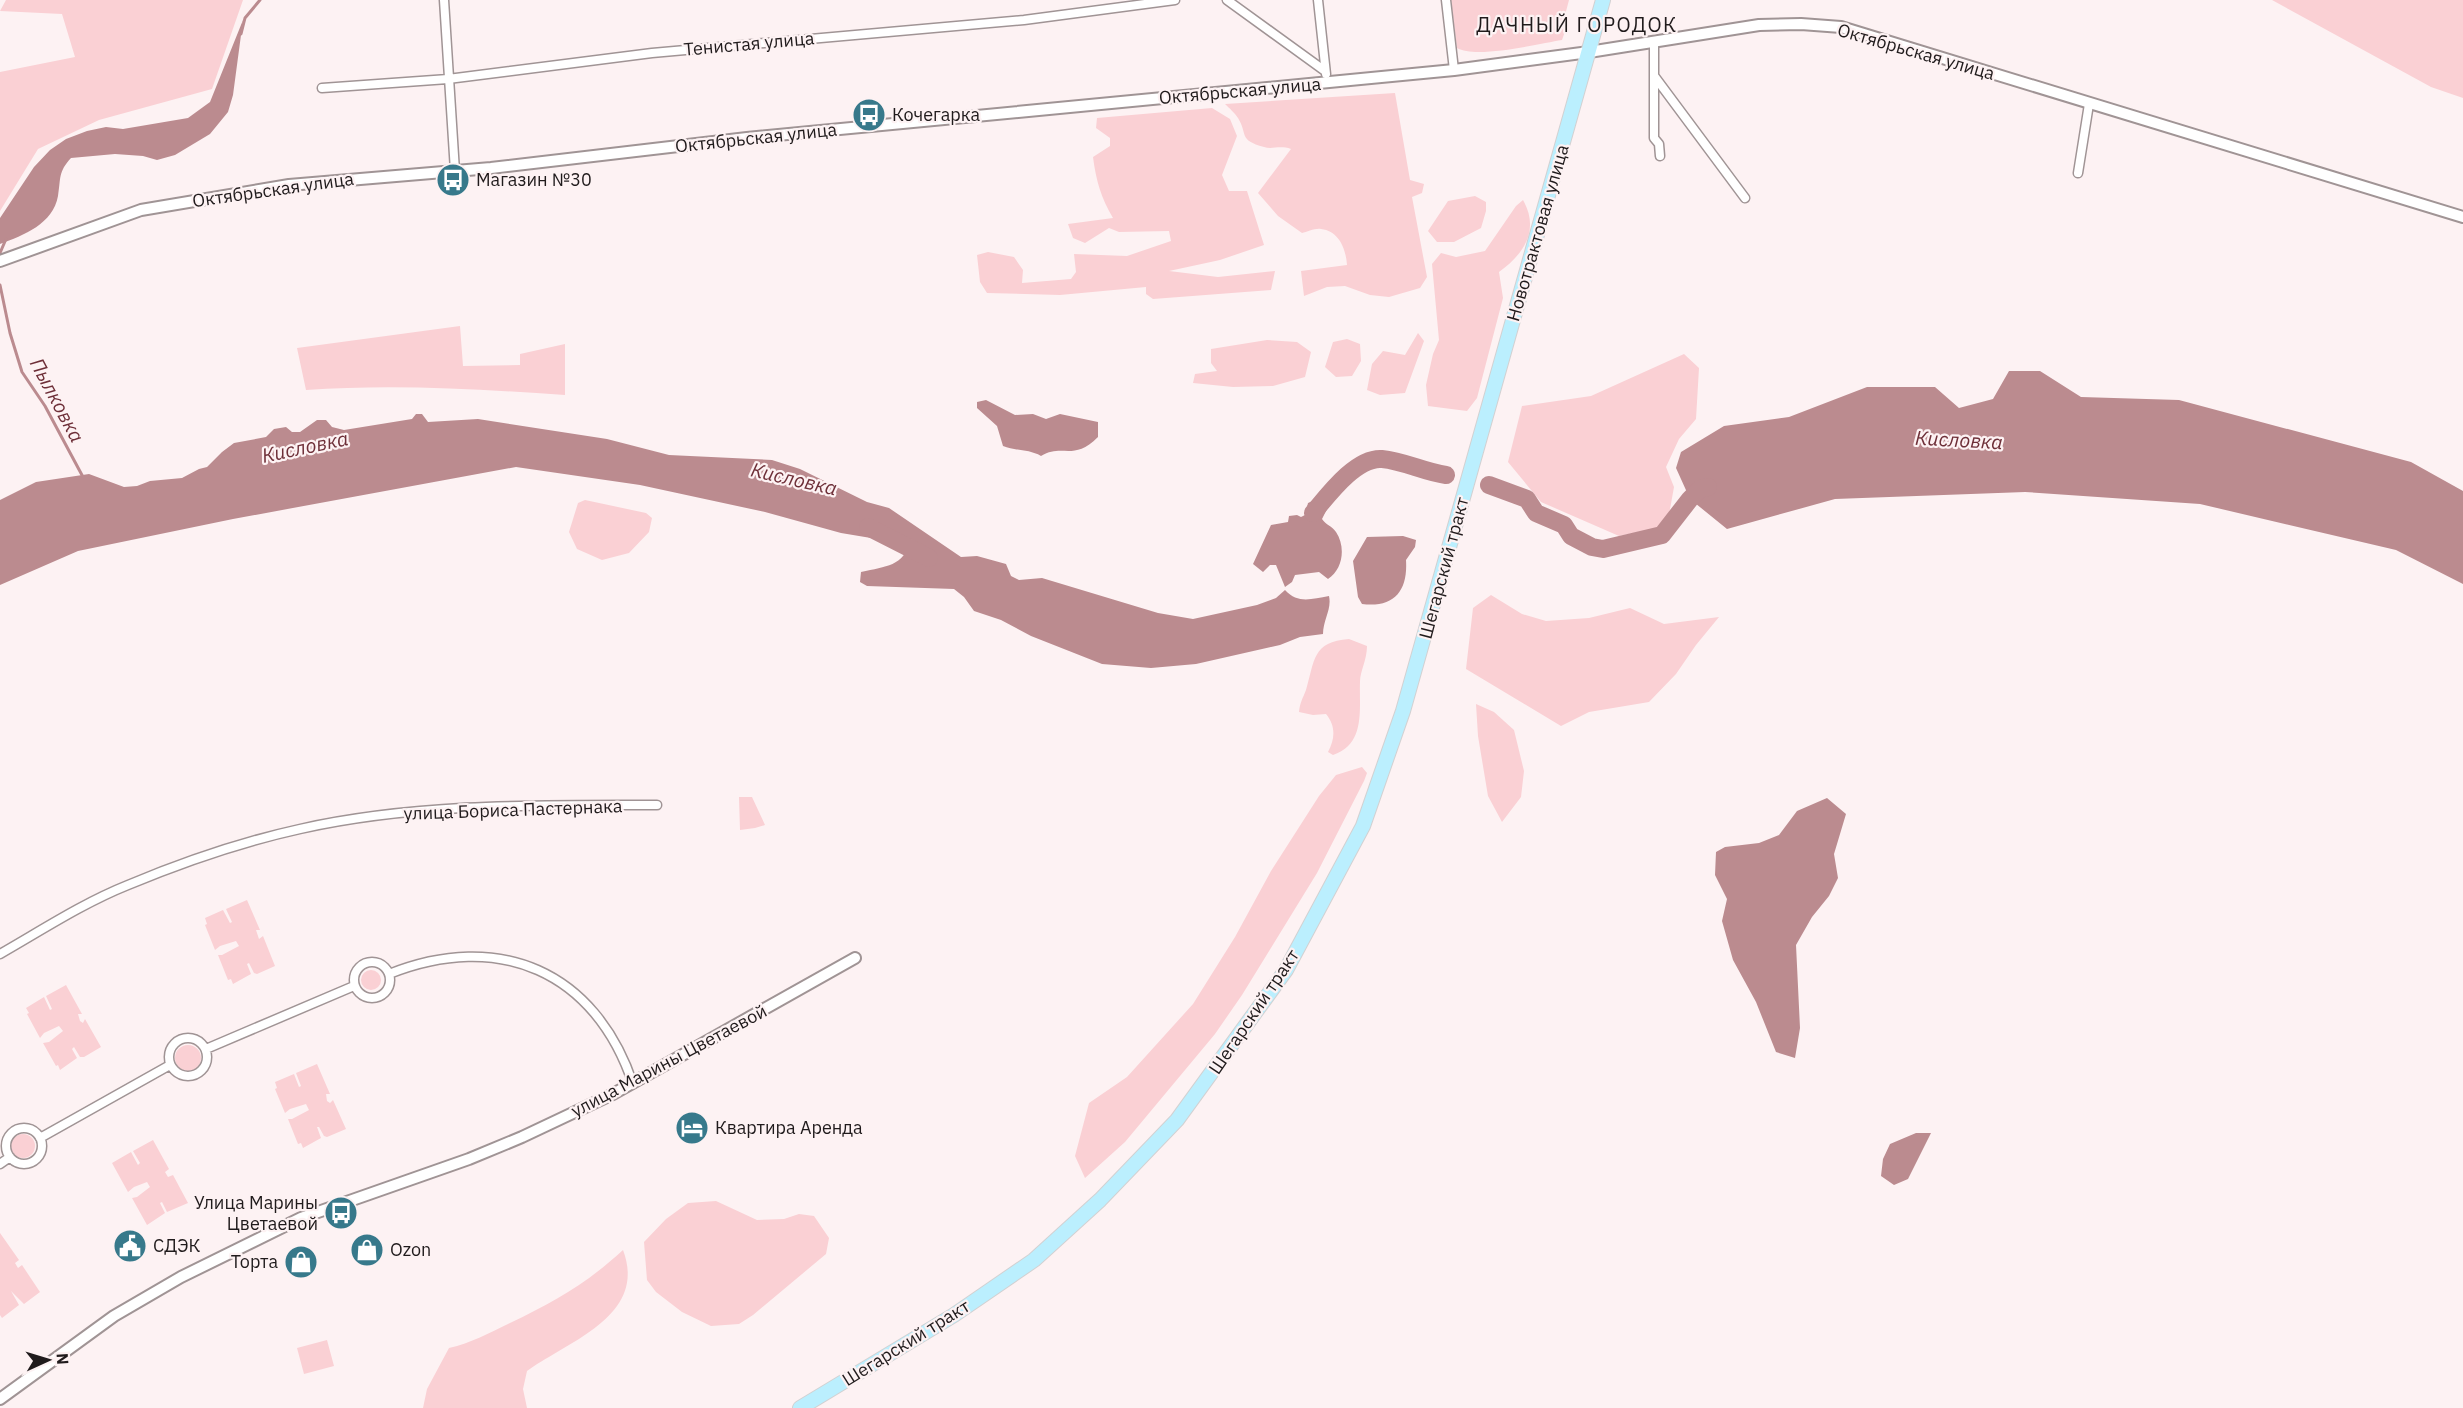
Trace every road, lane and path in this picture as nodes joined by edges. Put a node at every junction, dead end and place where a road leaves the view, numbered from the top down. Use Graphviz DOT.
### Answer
graph roads {
  1 [pos="444,0"];
  2 [pos="1175,0"];
  3 [pos="1227,0"];
  4 [pos="1318,0"];
  5 [pos="1446,0"];
  6 [pos="1603,0"];
  7 [pos="1654,41"];
  8 [pos="1589,52"];
  9 [pos="1454,70"];
  10 [pos="1326,71"];
  11 [pos="1654,77"];
  12 [pos="448,79"];
  13 [pos="1327,83"];
  14 [pos="322,88"];
  15 [pos="2088,104"];
  16 [pos="1660,156"];
  17 [pos="455,171"];
  18 [pos="2078,173"];
  19 [pos="1745,198"];
  20 [pos="2463,217"];
  21 [pos="0,261"];
  22 [pos="1487,413"];
  23 [pos="657,805"];
  24 [pos="0,954"];
  25 [pos="855,958"];
  26 [pos="389,974"];
  27 [pos="354,986"];
  28 [pos="206,1050"];
  29 [pos="170,1065"];
  30 [pos="633,1084"];
  31 [pos="40,1138"];
  32 [pos="10,1157"];
  33 [pos="0,1164"];
  34 [pos="0,1399"];
  35 [pos="800,1408"];
  1 -- 12 [label="street"];
  2 -- 12 [label="street, Тенистая улица"];
  3 -- 10 [label="street"];
  4 -- 10 [label="street"];
  5 -- 9 [label="street"];
  6 -- 8 [label="main road, Новотрактовая улица"];
  7 -- 8 [label="street, Октябрьская улица"];
  7 -- 11 [label="street"];
  7 -- 15 [label="street, Октябрьская улица"];
  8 -- 9 [label="street, Октябрьская улица"];
  8 -- 22 [label="main road, Новотрактовая улица"];
  9 -- 13 [label="street, Октябрьская улица"];
  10 -- 13 [label="street"];
  11 -- 16 [label="street"];
  11 -- 19 [label="street"];
  12 -- 14 [label="street, Тенистая улица"];
  12 -- 17 [label="street"];
  13 -- 17 [label="street, Октябрьская улица"];
  15 -- 18 [label="street"];
  15 -- 20 [label="street, Октябрьская улица"];
  17 -- 21 [label="street, Октябрьская улица"];
  22 -- 35 [label="main road, Шегарский тракт"];
  23 -- 24 [label="street, улица Бориса Пастернака"];
  25 -- 30 [label="street, улица Марины Цветаевой"];
  26 -- 27 [label="street"];
  26 -- 27 [label="street"];
  26 -- 30 [label="street"];
  27 -- 28 [label="street"];
  28 -- 29 [label="street"];
  28 -- 29 [label="street"];
  29 -- 31 [label="street"];
  30 -- 34 [label="street, улица Марины Цветаевой"];
  31 -- 32 [label="street"];
  31 -- 32 [label="street"];
  32 -- 33 [label="street"];
}
